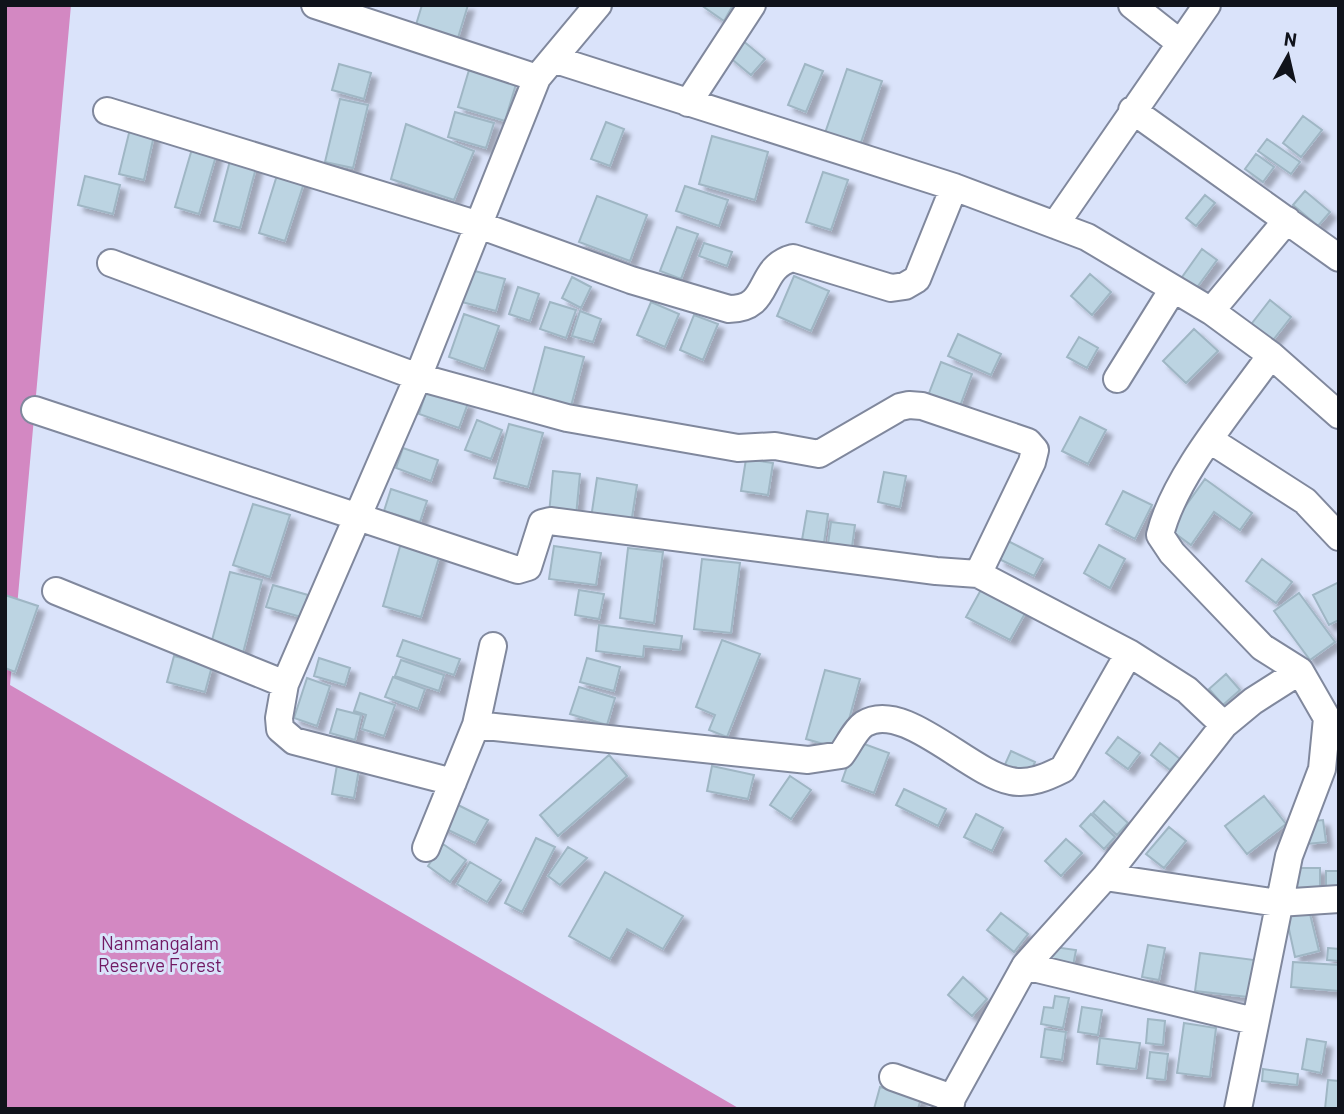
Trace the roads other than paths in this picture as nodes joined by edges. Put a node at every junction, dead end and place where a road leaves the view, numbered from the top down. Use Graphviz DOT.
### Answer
graph roads {
  1 [pos="315,5"];
  2 [pos="598,5"];
  3 [pos="752,5"];
  4 [pos="1132,5"];
  5 [pos="1207,5"];
  6 [pos="1180,43"];
  7 [pos="545,69"];
  8 [pos="688,103"];
  9 [pos="1132,110"];
  10 [pos="107,111"];
  11 [pos="954,187"];
  12 [pos="1287,220"];
  13 [pos="479,225"];
  14 [pos="1055,225"];
  15 [pos="1338,255"];
  16 [pos="111,263"];
  17 [pos="1173,289"];
  18 [pos="1211,311"];
  19 [pos="1271,355"];
  20 [pos="418,377"];
  21 [pos="1118,379"];
  22 [pos="35,410"];
  23 [pos="1339,415"];
  24 [pos="1210,440"];
  25 [pos="358,516"];
  26 [pos="1339,537"];
  27 [pos="978,574"];
  28 [pos="56,591"];
  29 [pos="493,646"];
  30 [pos="1129,653"];
  31 [pos="1300,671"];
  32 [pos="285,684"];
  33 [pos="476,724"];
  34 [pos="1224,725"];
  35 [pos="453,782"];
  36 [pos="426,848"];
  37 [pos="1105,877"];
  38 [pos="1339,899"];
  39 [pos="1278,903"];
  40 [pos="1025,966"];
  41 [pos="1254,1021"];
  42 [pos="893,1077"];
  43 [pos="951,1104"];
  44 [pos="1238,1109"];
  1 -- 7 [label="street"];
  2 -- 7 [label="street"];
  3 -- 8 [label="street"];
  4 -- 6 [label="street"];
  5 -- 6 [label="street"];
  6 -- 9 [label="street"];
  7 -- 8 [label="street"];
  7 -- 13 [label="street"];
  8 -- 11 [label="street"];
  9 -- 12 [label="street"];
  9 -- 14 [label="street"];
  10 -- 13 [label="street"];
  11 -- 13 [label="street"];
  11 -- 14 [label="street"];
  12 -- 15 [label="street"];
  12 -- 18 [label="street"];
  13 -- 20 [label="street"];
  14 -- 17 [label="street"];
  16 -- 20 [label="street"];
  17 -- 18 [label="street"];
  17 -- 21 [label="street"];
  18 -- 19 [label="street"];
  19 -- 23 [label="street"];
  19 -- 24 [label="street"];
  20 -- 25 [label="street"];
  20 -- 27 [label="street"];
  22 -- 25 [label="street"];
  24 -- 26 [label="street"];
  24 -- 31 [label="street"];
  25 -- 27 [label="street"];
  25 -- 32 [label="street"];
  27 -- 30 [label="street"];
  28 -- 32 [label="street"];
  29 -- 33 [label="street"];
  30 -- 33 [label="street"];
  30 -- 34 [label="street"];
  31 -- 34 [label="street"];
  31 -- 39 [label="street"];
  32 -- 35 [label="street"];
  33 -- 35 [label="street"];
  34 -- 37 [label="street"];
  35 -- 36 [label="street"];
  37 -- 39 [label="street"];
  37 -- 40 [label="street"];
  38 -- 39 [label="street"];
  39 -- 41 [label="street"];
  40 -- 41 [label="street"];
  40 -- 43 [label="street"];
  41 -- 44 [label="street"];
  42 -- 43 [label="street"];
}
